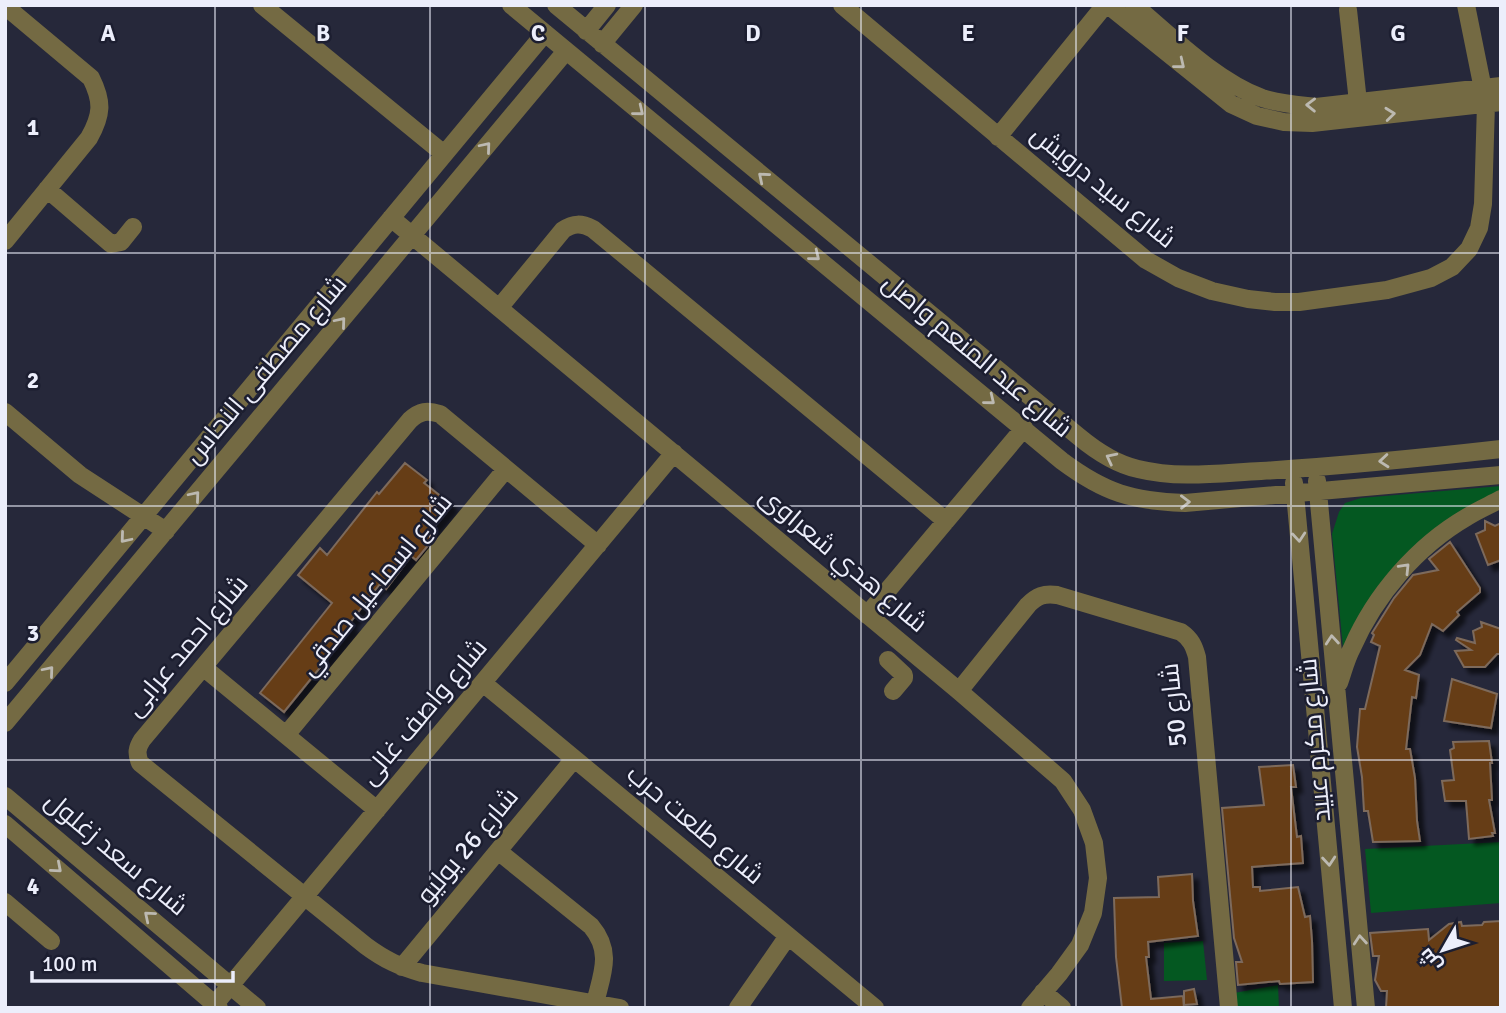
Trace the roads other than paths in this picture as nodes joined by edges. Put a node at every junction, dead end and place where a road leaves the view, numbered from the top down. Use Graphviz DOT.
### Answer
graph roads {
  1 [pos="262,5"];
  2 [pos="556,5"];
  3 [pos="607,5"];
  4 [pos="634,5"];
  5 [pos="842,5"];
  6 [pos="856,5"];
  7 [pos="1106,5"];
  8 [pos="1134,5"];
  9 [pos="1466,5"];
  10 [pos="5,6"];
  11 [pos="512,6"];
  12 [pos="1348,10"];
  13 [pos="870,29"];
  14 [pos="586,30"];
  15 [pos="545,33"];
  16 [pos="602,44"];
  17 [pos="566,51"];
  18 [pos="630,66"];
  19 [pos="611,88"];
  20 [pos="1493,95"];
  21 [pos="1358,102"];
  22 [pos="998,137"];
  23 [pos="444,155"];
  24 [pos="47,189"];
  25 [pos="391,218"];
  26 [pos="133,227"];
  27 [pos="412,236"];
  28 [pos="5,241"];
  29 [pos="899,288"];
  30 [pos="499,308"];
  31 [pos="880,310"];
  32 [pos="5,412"];
  33 [pos="1024,428"];
  34 [pos="1501,449"];
  35 [pos="674,453"];
  36 [pos="1432,456"];
  37 [pos="1316,467"];
  38 [pos="506,469"];
  39 [pos="1293,469"];
  40 [pos="1501,475"];
  41 [pos="1435,480"];
  42 [pos="1318,491"];
  43 [pos="1294,493"];
  44 [pos="1501,499"];
  45 [pos="144,516"];
  46 [pos="946,522"];
  47 [pos="166,531"];
  48 [pos="598,545"];
  49 [pos="867,615"];
  50 [pos="911,652"];
  51 [pos="203,667"];
  52 [pos="5,682"];
  53 [pos="483,683"];
  54 [pos="1336,690"];
  55 [pos="893,691"];
  56 [pos="959,691"];
  57 [pos="5,723"];
  58 [pos="286,736"];
  59 [pos="575,759"];
  60 [pos="5,796"];
  61 [pos="377,810"];
  62 [pos="7,828"];
  63 [pos="498,851"];
  64 [pos="305,896"];
  65 [pos="5,902"];
  66 [pos="788,936"];
  67 [pos="51,941"];
  68 [pos="402,967"];
  69 [pos="230,985"];
  70 [pos="1043,992"];
  71 [pos="595,1003"];
  72 [pos="217,1006"];
  73 [pos="257,1008"];
  74 [pos="620,1008"];
  75 [pos="738,1008"];
  76 [pos="875,1008"];
  77 [pos="1030,1008"];
  78 [pos="1062,1008"];
  79 [pos="1228,1008"];
  80 [pos="1343,1008"];
  81 [pos="1366,1008"];
  1 -- 23 [label="street"];
  2 -- 14 [label="street, شارع عبد المنعم واصل"];
  3 -- 14 [label="street"];
  4 -- 16 [label="street"];
  5 -- 13 [label="street, شارع سيد درويش"];
  6 -- 13 [label="street"];
  7 -- 20 [label="street, one-way"];
  7 -- 22 [label="street"];
  21 -- 8 [label="street, one-way"];
  9 -- 20 [label="street, شارع سيد درويش"];
  10 -- 24 [label="street"];
  11 -- 15 [label="street, شارع عبد المنعم واصل"];
  12 -- 21 [label="street"];
  13 -- 22 [label="street, شارع سيد درويش"];
  14 -- 16 [label="street, شارع عبد المنعم واصل"];
  15 -- 17 [label="street, شارع عبد المنعم واصل"];
  15 -- 23 [label="street, شارع مصطفى النحاس"];
  16 -- 18 [label="street, شارع عبد المنعم واصل"];
  17 -- 19 [label="street, شارع عبد المنعم واصل"];
  27 -- 17 [label="street, شارع مصطفى النحاس, one-way"];
  18 -- 19 [label="street"];
  29 -- 18 [label="street, شارع عبد المنعم واصل, one-way"];
  19 -- 31 [label="street, شارع عبد المنعم واصل, one-way"];
  20 -- 21 [label="street"];
  20 -- 22 [label="street, شارع سيد درويش"];
  23 -- 25 [label="street, شارع مصطفى النحاس"];
  24 -- 26 [label="street"];
  24 -- 28 [label="street"];
  25 -- 27 [label="street, شارع هدي شعراوى"];
  25 -- 45 [label="street, شارع مصطفى النحاس"];
  27 -- 30 [label="street, شارع هدي شعراوى"];
  47 -- 27 [label="street, شارع مصطفى النحاس, one-way"];
  29 -- 31 [label="street"];
  39 -- 29 [label="street, شارع عبد المنعم واصل, one-way"];
  30 -- 35 [label="street, شارع هدي شعراوى"];
  30 -- 46 [label="street"];
  31 -- 33 [label="street, شارع عبد المنعم واصل, one-way"];
  32 -- 45 [label="street"];
  33 -- 43 [label="street, شارع عبد المنعم واصل, one-way"];
  33 -- 46 [label="street"];
  34 -- 36 [label="street, شارع عبد المنعم واصل"];
  35 -- 48 [label="street, شارع واصف غالى"];
  35 -- 49 [label="street, شارع هدي شعراوى"];
  36 -- 37 [label="street, شارع عبد المنعم واصل, one-way"];
  36 -- 41 [label="street"];
  37 -- 39 [label="street, شارع عبد المنعم واصل"];
  37 -- 42 [label="street, شارع مكرم عبيد"];
  38 -- 48 [label="street, شارع احمد عرابى"];
  38 -- 51 [label="street, شارع احمد عرابى"];
  38 -- 58 [label="street, شارع اسماعيل صدقي"];
  39 -- 43 [label="street, شارع مكرم عبيد"];
  40 -- 41 [label="street, شارع عبد المنعم واصل"];
  41 -- 42 [label="street, شارع عبد المنعم واصل"];
  42 -- 43 [label="street, شارع عبد المنعم واصل"];
  54 -- 42 [label="street, شارع مكرم عبيد, one-way"];
  43 -- 80 [label="street, شارع مكرم عبيد, one-way"];
  54 -- 44 [label="street, one-way"];
  45 -- 47 [label="street"];
  45 -- 52 [label="street, شارع مصطفى النحاس, one-way"];
  46 -- 49 [label="street"];
  57 -- 47 [label="street, شارع مصطفى النحاس, one-way"];
  48 -- 53 [label="street, شارع واصف غالى"];
  49 -- 50 [label="street, شارع هدي شعراوى"];
  50 -- 55 [label="street"];
  50 -- 56 [label="street, شارع هدي شعراوى"];
  51 -- 58 [label="street"];
  51 -- 64 [label="street, شارع احمد عرابى"];
  53 -- 59 [label="street, شارع طلعت حرب"];
  53 -- 61 [label="street, شارع واصف غالى"];
  81 -- 54 [label="street, شارع مكرم عبيد, one-way"];
  56 -- 70 [label="street, شارع هدي شعراوى"];
  56 -- 79 [label="street, شارع 50"];
  58 -- 61 [label="street"];
  59 -- 63 [label="street, شارع 26 يوليو"];
  59 -- 66 [label="street, شارع طلعت حرب"];
  69 -- 60 [label="street, شارع سعد زغلول, one-way"];
  61 -- 64 [label="street, شارع واصف غالى"];
  62 -- 72 [label="street, شارع سعد زغلول, one-way"];
  63 -- 68 [label="street, شارع 26 يوليو"];
  63 -- 71 [label="street"];
  64 -- 68 [label="street, شارع احمد عرابى"];
  64 -- 69 [label="street, شارع واصف غالى"];
  65 -- 67 [label="street"];
  66 -- 75 [label="street"];
  66 -- 76 [label="street, شارع طلعت حرب"];
  68 -- 71 [label="street, شارع احمد عرابى"];
  69 -- 72 [label="street, شارع واصف غالى"];
  69 -- 73 [label="street, شارع سعد زغلول"];
  70 -- 77 [label="street, شارع هدي شعراوى"];
  70 -- 78 [label="street"];
  71 -- 74 [label="street, شارع احمد عرابى"];
}
